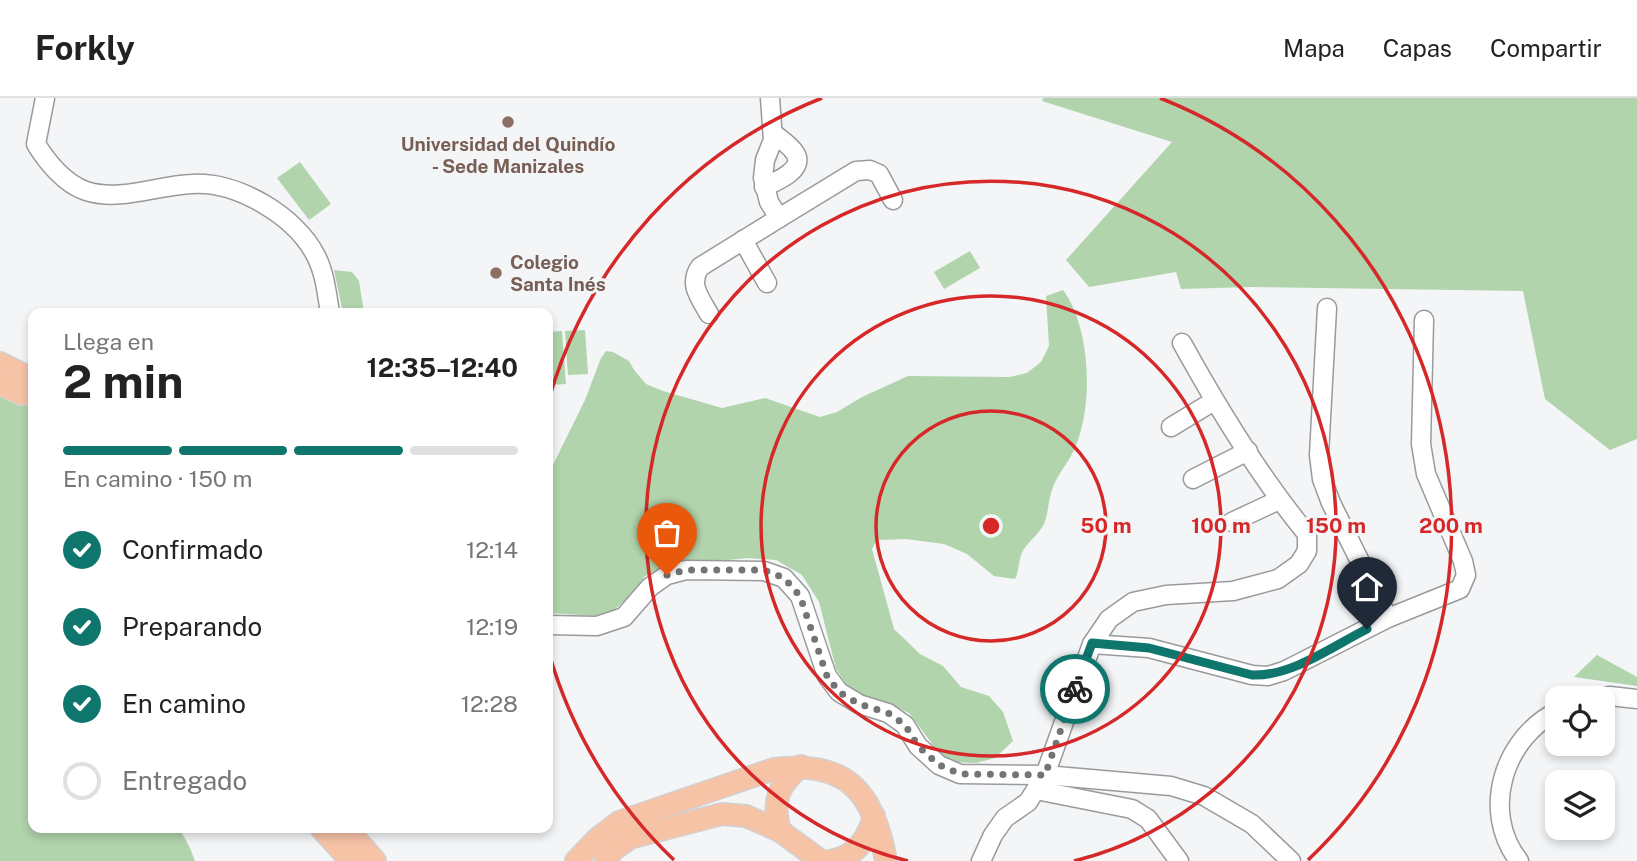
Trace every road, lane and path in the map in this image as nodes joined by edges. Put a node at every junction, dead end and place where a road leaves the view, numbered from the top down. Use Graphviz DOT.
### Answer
graph roads {
  1 [pos="45,98"];
  2 [pos="770,98"];
  3 [pos="773,133"];
  4 [pos="764,187"];
  5 [pos="893,200"];
  6 [pos="779,218"];
  7 [pos="743,240"];
  8 [pos="767,284"];
  9 [pos="329,308"];
  10 [pos="1327,308"];
  11 [pos="709,314"];
  12 [pos="1424,320"];
  13 [pos="1182,343"];
  14 [pos="0,363"];
  15 [pos="28,375"];
  16 [pos="0,384"];
  17 [pos="28,394"];
  18 [pos="1214,401"];
  19 [pos="1171,427"];
  20 [pos="1248,451"];
  21 [pos="1193,480"];
  22 [pos="1279,500"];
  23 [pos="1232,522"];
  24 [pos="1388,618"];
  25 [pos="553,625"];
  26 [pos="1092,643"];
  27 [pos="1615,696"];
  28 [pos="1637,698"];
  29 [pos="1545,717"];
  30 [pos="801,766"];
  31 [pos="1041,783"];
  32 [pos="874,816"];
  33 [pos="780,831"];
  34 [pos="326,833"];
  35 [pos="350,833"];
  36 [pos="887,860"];
  37 [pos="351,861"];
  38 [pos="375,861"];
  39 [pos="576,861"];
  40 [pos="606,861"];
  41 [pos="833,861"];
  42 [pos="981,861"];
  43 [pos="1179,861"];
  44 [pos="1291,861"];
  45 [pos="1519,861"];
  1 -- 9 [label="street"];
  2 -- 3 [label="street"];
  3 -- 4 [label="street"];
  3 -- 4 [label="street"];
  4 -- 6 [label="street"];
  5 -- 6 [label="street"];
  6 -- 7 [label="street"];
  7 -- 8 [label="street"];
  7 -- 11 [label="street"];
  10 -- 24 [label="street"];
  12 -- 24 [label="street"];
  13 -- 18 [label="street"];
  14 -- 15 [label="main road"];
  16 -- 17 [label="main road"];
  18 -- 19 [label="street"];
  18 -- 20 [label="street"];
  20 -- 21 [label="street"];
  20 -- 22 [label="street"];
  22 -- 23 [label="street"];
  22 -- 26 [label="street"];
  24 -- 26 [label="street"];
  25 -- 31 [label="street"];
  26 -- 31 [label="street"];
  27 -- 28 [label="street"];
  29 -- 45 [label="street"];
  30 -- 32 [label="main road"];
  30 -- 33 [label="main road"];
  30 -- 39 [label="main road"];
  31 -- 42 [label="street"];
  31 -- 43 [label="street"];
  31 -- 44 [label="street"];
  32 -- 36 [label="main road"];
  32 -- 41 [label="main road"];
  33 -- 40 [label="main road"];
  33 -- 41 [label="main road"];
  34 -- 37 [label="main road"];
  35 -- 38 [label="main road"];
}
